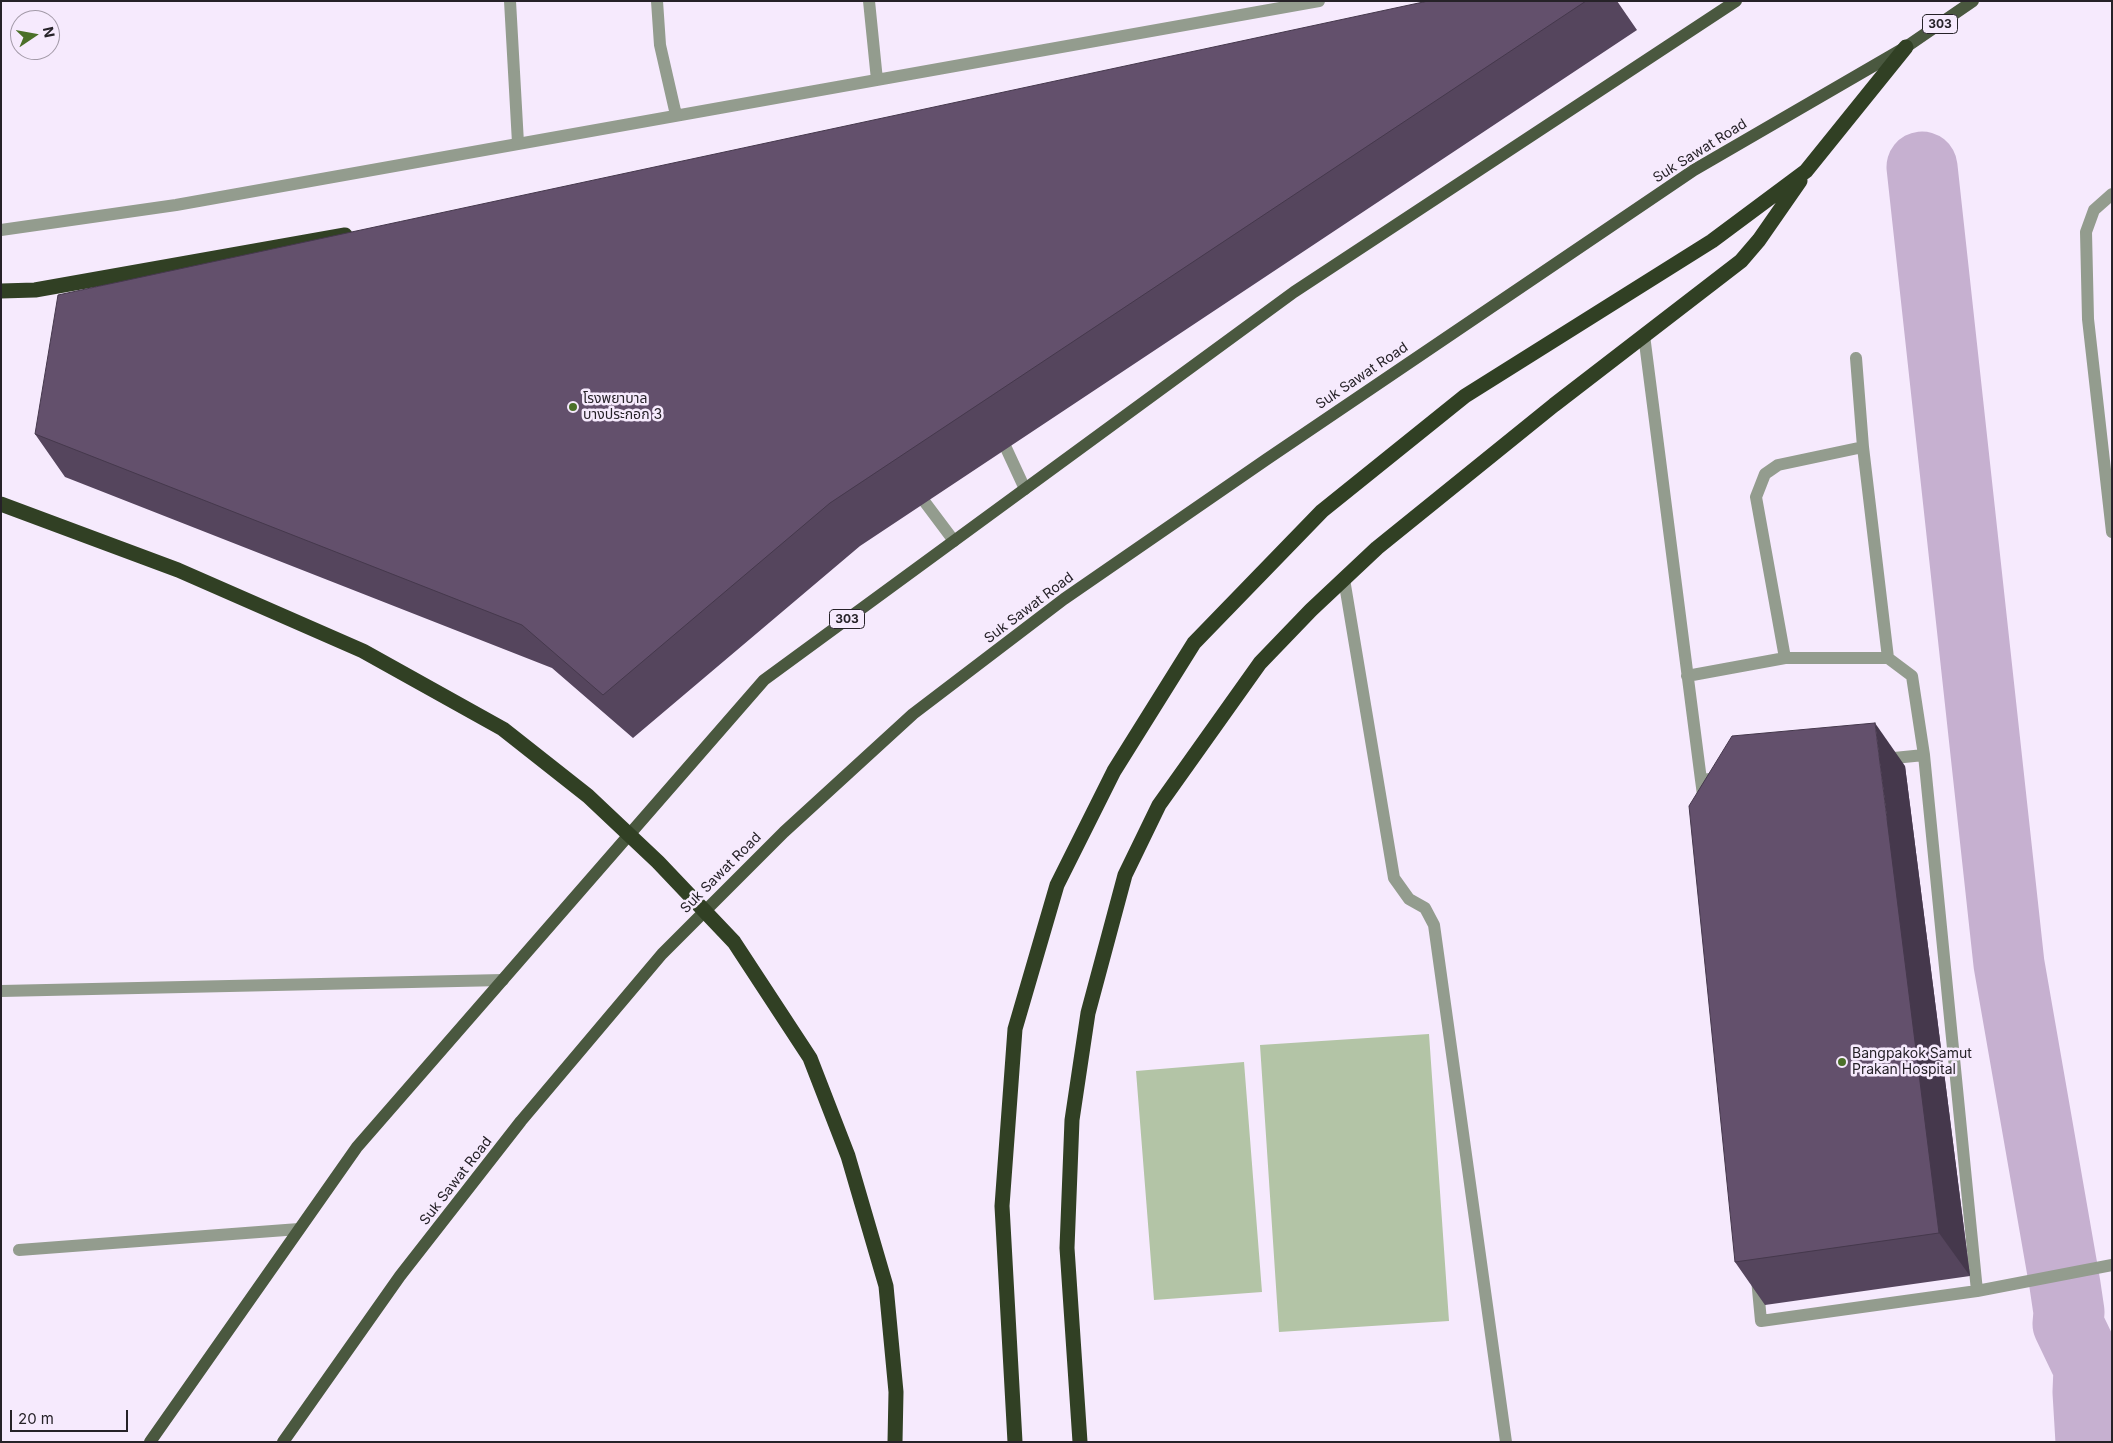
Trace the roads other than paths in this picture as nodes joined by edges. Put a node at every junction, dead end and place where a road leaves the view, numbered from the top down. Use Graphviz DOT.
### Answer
graph roads {
  1 [pos="510,1"];
  2 [pos="657,1"];
  3 [pos="868,1"];
  4 [pos="1319,1"];
  5 [pos="1736,1"];
  6 [pos="1973,1"];
  7 [pos="1906,47"];
  8 [pos="878,80"];
  9 [pos="676,115"];
  10 [pos="518,143"];
  11 [pos="1806,171"];
  12 [pos="2112,194"];
  13 [pos="1,230"];
  14 [pos="360,232"];
  15 [pos="1,291"];
  16 [pos="1644,336"];
  17 [pos="1856,358"];
  18 [pos="996,426"];
  19 [pos="1863,447"];
  20 [pos="910,482"];
  21 [pos="1025,489"];
  22 [pos="1,504"];
  23 [pos="2112,532"];
  24 [pos="954,541"];
  25 [pos="1344,579"];
  26 [pos="1785,658"];
  27 [pos="1888,658"];
  28 [pos="1687,676"];
  29 [pos="1924,755"];
  30 [pos="1875,760"];
  31 [pos="1730,777"];
  32 [pos="1701,780"];
  33 [pos="1705,810"];
  34 [pos="503,980"];
  35 [pos="1,991"];
  36 [pos="299,1229"];
  37 [pos="19,1250"];
  38 [pos="1755,1262"];
  39 [pos="2112,1265"];
  40 [pos="1977,1290"];
  41 [pos="150,1442"];
  42 [pos="283,1442"];
  43 [pos="895,1442"];
  44 [pos="1015,1442"];
  45 [pos="1080,1442"];
  46 [pos="1506,1442"];
  1 -- 10 [label="street"];
  2 -- 9 [label="street"];
  3 -- 8 [label="street"];
  4 -- 8 [label="street"];
  5 -- 21 [label="main road, 303"];
  6 -- 7 [label="main road, Suk Sawat Road / 303"];
  7 -- 11 [label="highway"];
  7 -- 42 [label="main road, Suk Sawat Road / 303"];
  8 -- 9 [label="street"];
  9 -- 10 [label="street"];
  10 -- 13 [label="street"];
  11 -- 16 [label="highway"];
  11 -- 44 [label="highway"];
  12 -- 23 [label="street"];
  14 -- 15 [label="highway"];
  16 -- 25 [label="highway"];
  16 -- 28 [label="street"];
  17 -- 19 [label="street"];
  18 -- 21 [label="street"];
  19 -- 26 [label="street"];
  19 -- 27 [label="street"];
  20 -- 24 [label="street"];
  21 -- 24 [label="main road, 303"];
  22 -- 43 [label="highway, bridge"];
  24 -- 34 [label="main road, 303"];
  25 -- 45 [label="highway"];
  25 -- 46 [label="street"];
  26 -- 27 [label="street"];
  26 -- 28 [label="street"];
  27 -- 29 [label="street"];
  28 -- 32 [label="street"];
  29 -- 30 [label="street"];
  29 -- 40 [label="street"];
  31 -- 32 [label="street"];
  32 -- 33 [label="street"];
  34 -- 35 [label="street"];
  34 -- 36 [label="main road, 303"];
  36 -- 37 [label="street"];
  36 -- 41 [label="main road, 303"];
  38 -- 40 [label="street"];
  39 -- 40 [label="street"];
}
